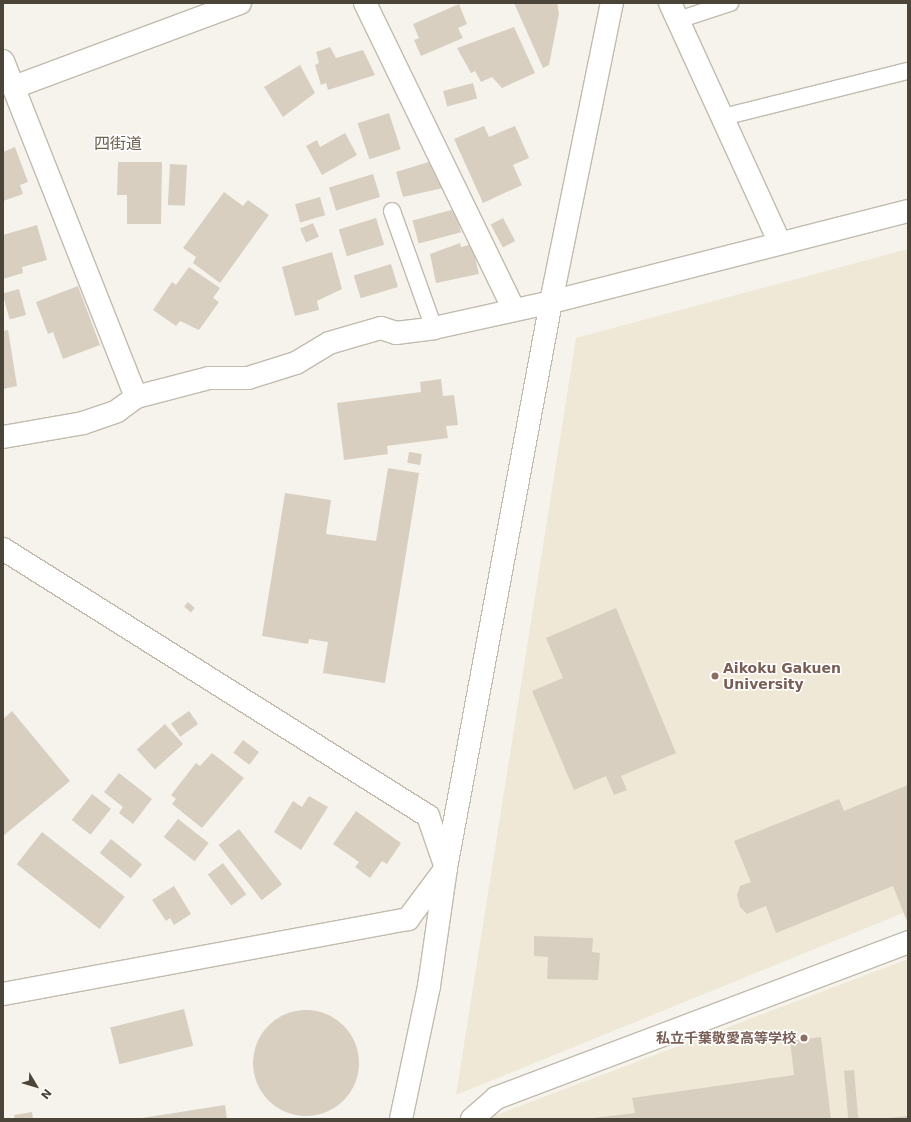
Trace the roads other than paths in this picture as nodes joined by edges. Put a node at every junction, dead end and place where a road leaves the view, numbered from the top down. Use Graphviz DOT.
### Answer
graph roads {
  1 [pos="240,3"];
  2 [pos="365,3"];
  3 [pos="612,3"];
  4 [pos="730,3"];
  5 [pos="674,11"];
  6 [pos="3,61"];
  7 [pos="908,71"];
  8 [pos="14,88"];
  9 [pos="724,117"];
  10 [pos="392,211"];
  11 [pos="908,211"];
  12 [pos="780,243"];
  13 [pos="551,302"];
  14 [pos="514,310"];
  15 [pos="434,328"];
  16 [pos="136,397"];
  17 [pos="3,437"];
  18 [pos="3,549"];
  19 [pos="446,868"];
  20 [pos="908,942"];
  21 [pos="3,994"];
  22 [pos="401,1119"];
  23 [pos="472,1119"];
  1 -- 8 [label="street"];
  2 -- 14 [label="street"];
  3 -- 13 [label="street"];
  4 -- 5 [label="lane"];
  5 -- 9 [label="street"];
  6 -- 8 [label="street"];
  7 -- 9 [label="lane"];
  8 -- 16 [label="street"];
  9 -- 12 [label="street"];
  10 -- 15 [label="lane"];
  11 -- 12 [label="street"];
  12 -- 13 [label="street"];
  13 -- 14 [label="street"];
  13 -- 19 [label="street"];
  14 -- 15 [label="street"];
  15 -- 16 [label="street"];
  16 -- 17 [label="street"];
  18 -- 19 [label="street"];
  19 -- 21 [label="street"];
  19 -- 22 [label="street"];
  20 -- 23 [label="street"];
}
